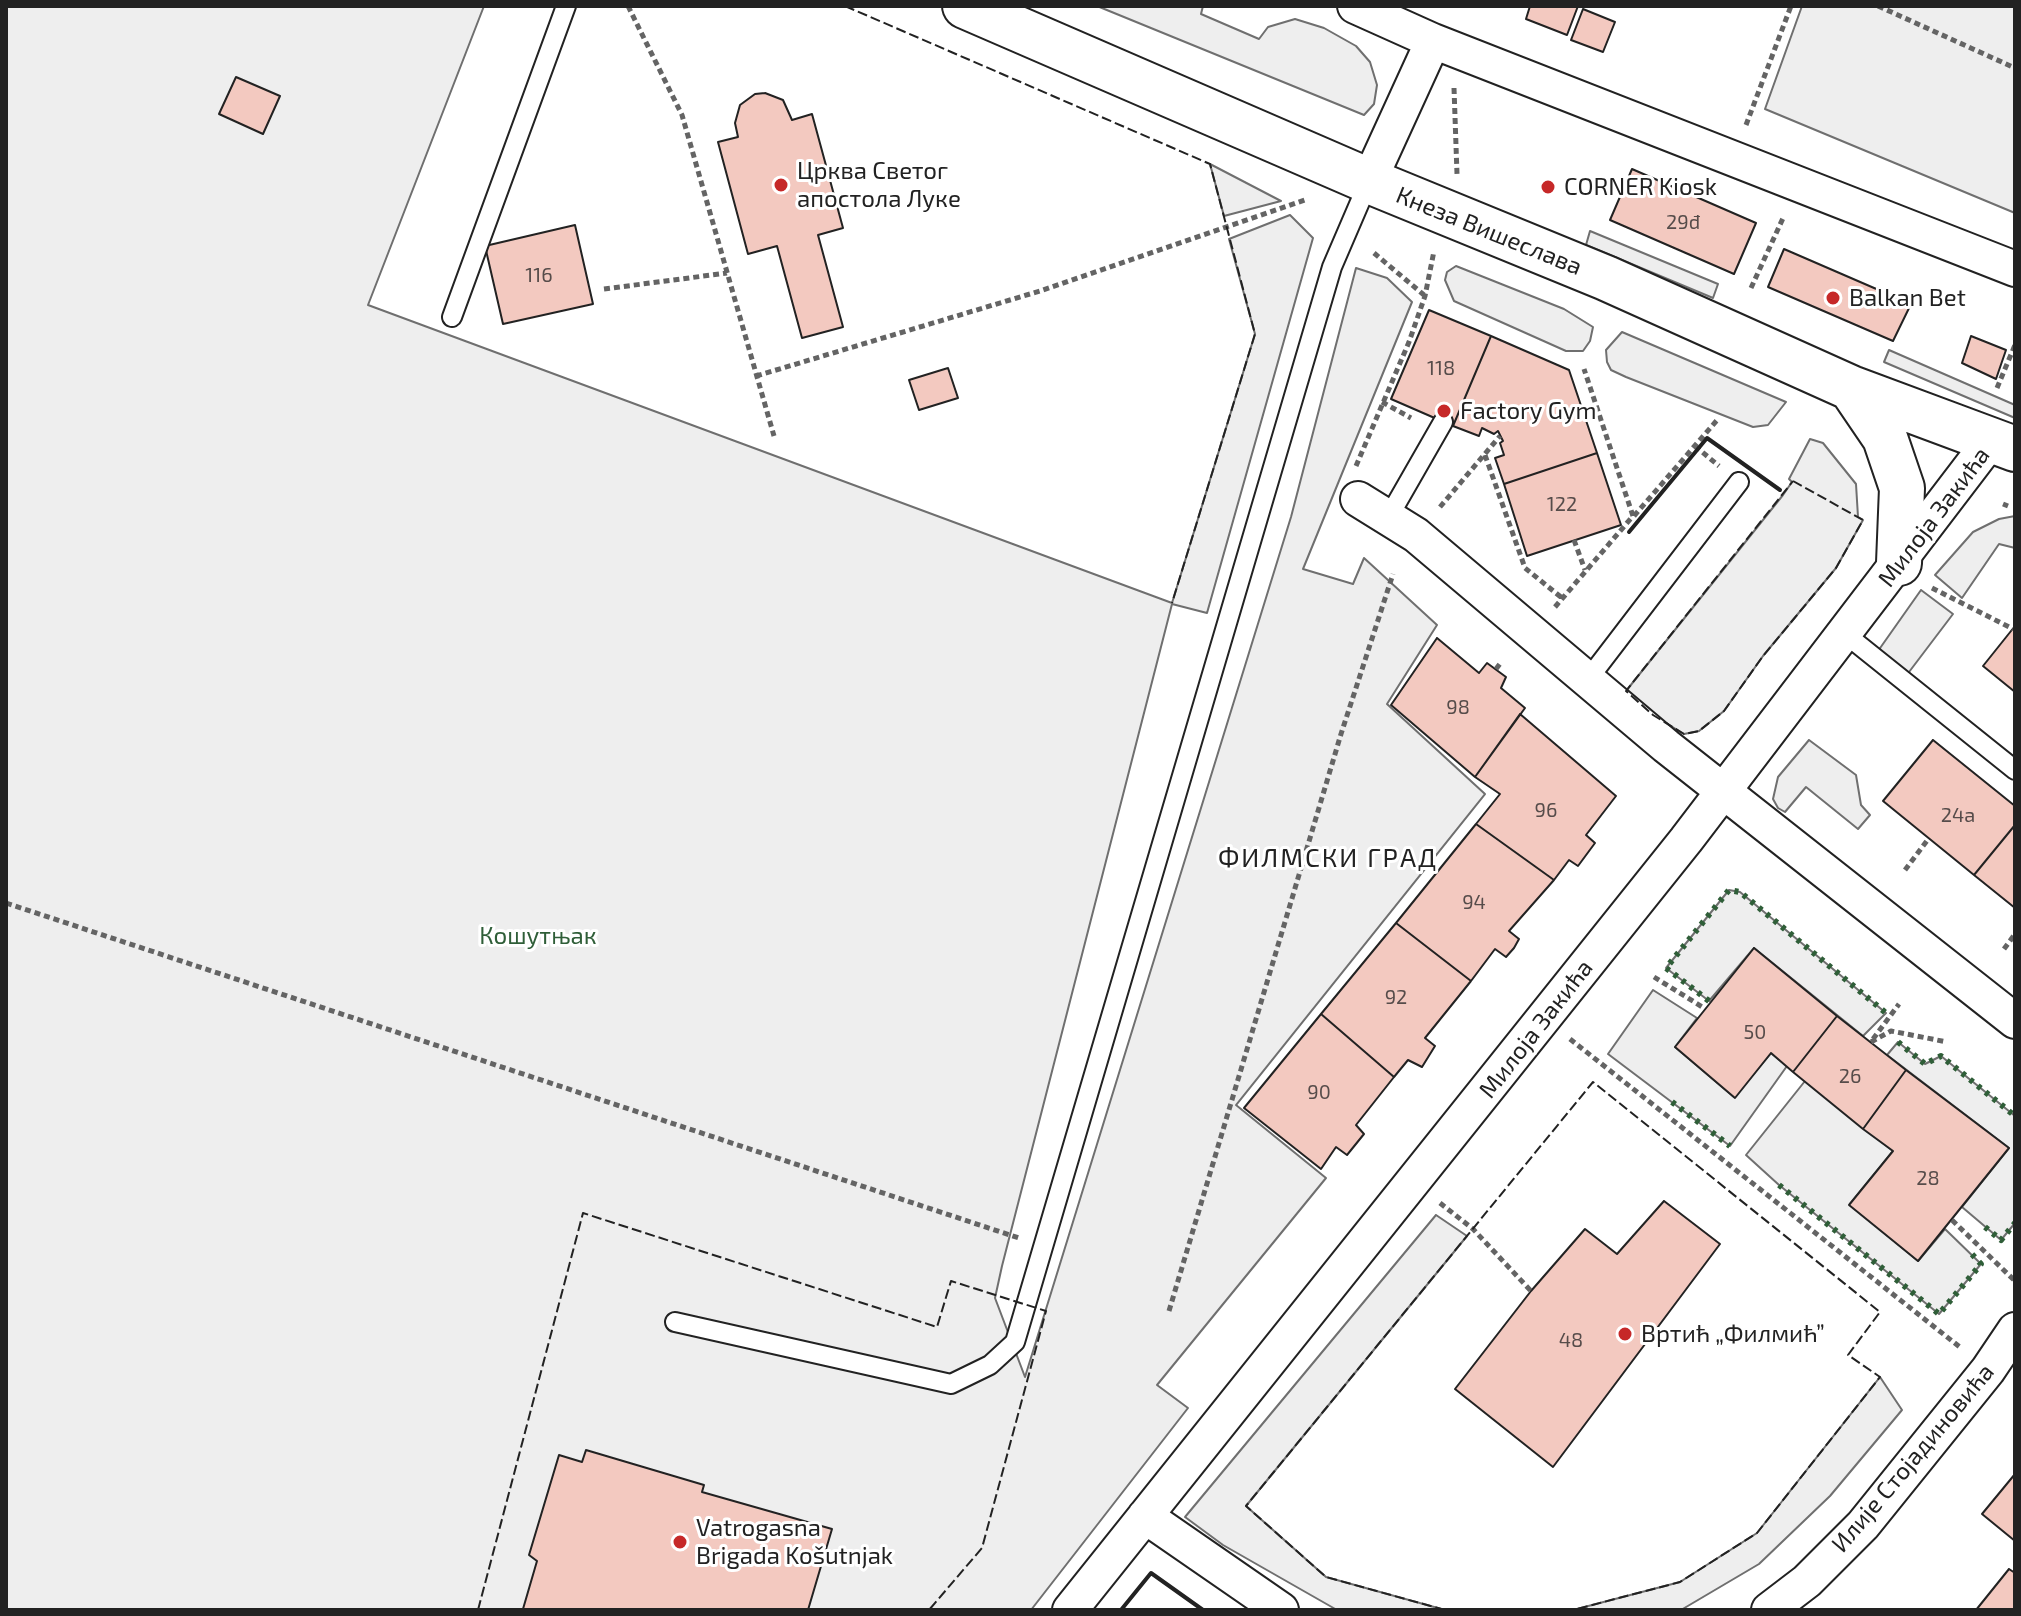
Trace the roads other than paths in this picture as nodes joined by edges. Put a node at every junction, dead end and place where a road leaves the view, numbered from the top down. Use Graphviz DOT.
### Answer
graph roads {
  1 [pos="566,6"];
  2 [pos="965,6"];
  3 [pos="1355,6"];
  4 [pos="1442,44"];
  5 [pos="1369,181"];
  6 [pos="2015,269"];
  7 [pos="452,317"];
  8 [pos="1851,388"];
  9 [pos="1443,422"];
  10 [pos="2004,444"];
  11 [pos="1739,482"];
  12 [pos="1358,499"];
  13 [pos="1402,527"];
  14 [pos="1910,572"];
  15 [pos="1844,633"];
  16 [pos="1589,678"];
  17 [pos="2015,770"];
  18 [pos="1725,790"];
  19 [pos="2015,1021"];
  20 [pos="675,1322"];
  21 [pos="2015,1330"];
  22 [pos="1145,1516"];
  23 [pos="1070,1610"];
  24 [pos="1281,1610"];
  25 [pos="1769,1610"];
  1 -- 7 [label="lane"];
  2 -- 5 [label="main road, Кнеза Вишеслава"];
  3 -- 4 [label="street"];
  4 -- 5 [label="street"];
  4 -- 6 [label="street"];
  5 -- 8 [label="main road, Кнеза Вишеслава"];
  5 -- 20 [label="lane"];
  8 -- 10 [label="main road, Кнеза Вишеслава"];
  8 -- 14 [label="main road"];
  9 -- 13 [label="lane"];
  10 -- 14 [label="street, Милоја Закића"];
  11 -- 16 [label="lane"];
  12 -- 13 [label="street"];
  13 -- 16 [label="street"];
  14 -- 15 [label="street, Милоја Закића"];
  15 -- 17 [label="lane"];
  15 -- 18 [label="street, Милоја Закића"];
  16 -- 18 [label="street"];
  18 -- 19 [label="street"];
  18 -- 22 [label="street, Милоја Закића"];
  21 -- 25 [label="street, Илије Стојадиновића"];
  22 -- 23 [label="street, Милоја Закића"];
  22 -- 24 [label="street"];
}
